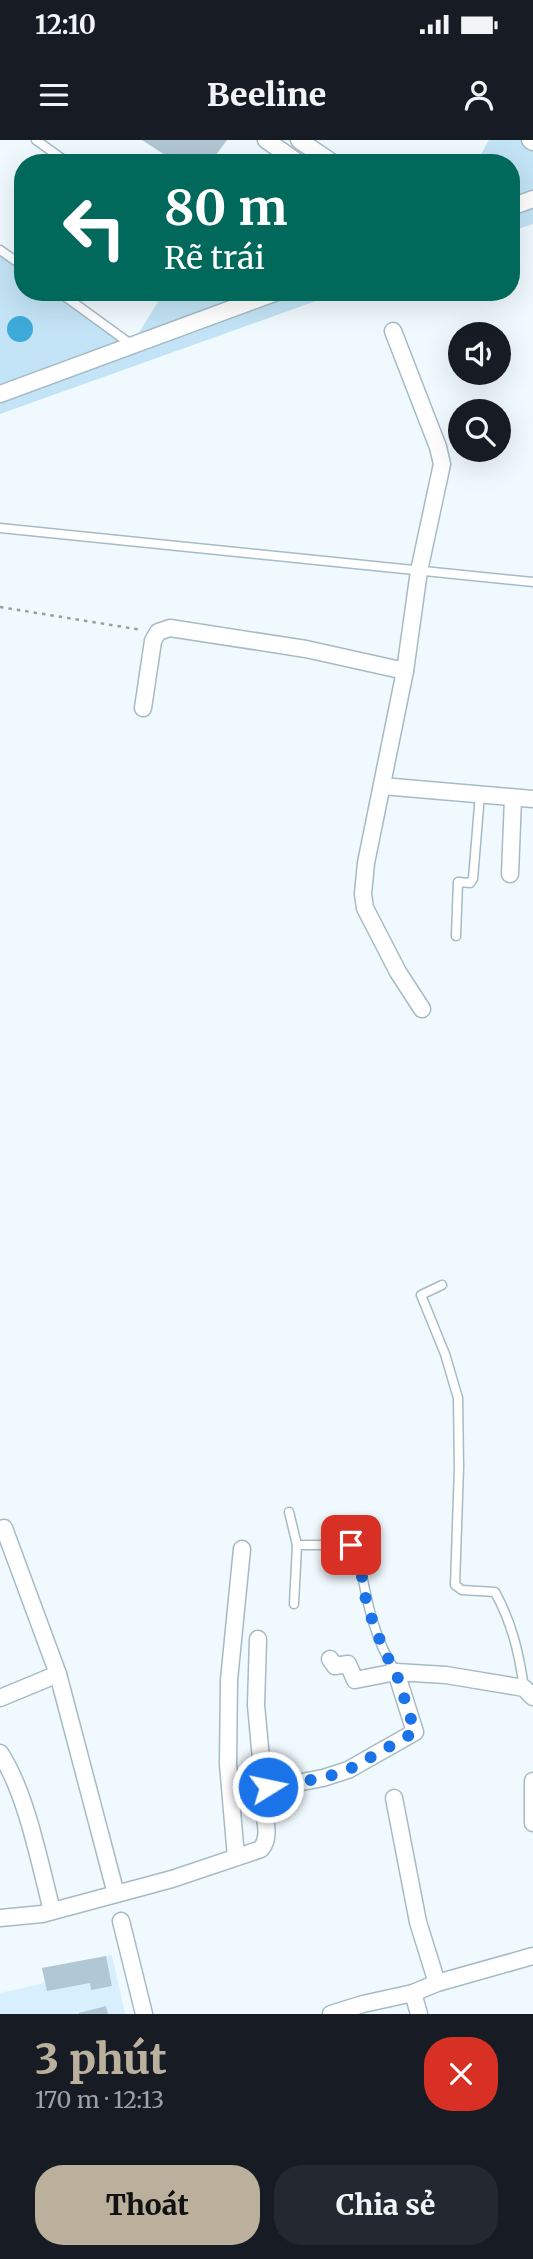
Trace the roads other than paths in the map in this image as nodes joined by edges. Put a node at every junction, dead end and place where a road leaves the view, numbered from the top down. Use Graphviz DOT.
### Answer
graph roads {
  1 [pos="36,140"];
  2 [pos="266,140"];
  3 [pos="299,140"];
  4 [pos="55,154"];
  5 [pos="286,154"];
  6 [pos="320,154"];
  7 [pos="71,301"];
  8 [pos="240,301"];
  9 [pos="393,331"];
  10 [pos="132,345"];
  11 [pos="0,394"];
  12 [pos="0,528"];
  13 [pos="419,571"];
  14 [pos="533,582"];
  15 [pos="405,671"];
  16 [pos="143,708"];
  17 [pos="382,786"];
  18 [pos="480,794"];
  19 [pos="513,797"];
  20 [pos="533,799"];
  21 [pos="510,873"];
  22 [pos="456,936"];
  23 [pos="422,1009"];
  24 [pos="442,1285"];
  25 [pos="289,1512"];
  26 [pos="4,1528"];
  27 [pos="297,1545"];
  28 [pos="242,1549"];
  29 [pos="294,1604"];
  30 [pos="258,1639"];
  31 [pos="330,1659"];
  32 [pos="396,1672"];
  33 [pos="58,1674"];
  34 [pos="529,1693"];
  35 [pos="0,1698"];
  36 [pos="0,1753"];
  37 [pos="533,1781"];
  38 [pos="264,1791"];
  39 [pos="394,1798"];
  40 [pos="533,1823"];
  41 [pos="236,1857"];
  42 [pos="116,1894"];
  43 [pos="52,1911"];
  44 [pos="0,1918"];
  45 [pos="121,1921"];
  46 [pos="533,1956"];
  47 [pos="437,1983"];
  48 [pos="413,1993"];
  49 [pos="144,2014"];
  50 [pos="331,2014"];
  51 [pos="419,2014"];
  1 -- 4 [label="lane"];
  2 -- 5 [label="street"];
  3 -- 6 [label="street"];
  7 -- 10 [label="lane"];
  8 -- 10 [label="street"];
  9 -- 13 [label="street"];
  10 -- 11 [label="street"];
  12 -- 13 [label="lane"];
  13 -- 14 [label="lane"];
  13 -- 15 [label="street"];
  15 -- 16 [label="street"];
  15 -- 17 [label="street"];
  17 -- 18 [label="street"];
  17 -- 23 [label="street"];
  18 -- 19 [label="street"];
  18 -- 22 [label="lane"];
  19 -- 20 [label="street"];
  19 -- 21 [label="street"];
  24 -- 34 [label="lane"];
  25 -- 27 [label="lane"];
  26 -- 33 [label="street"];
  27 -- 29 [label="lane"];
  27 -- 32 [label="lane"];
  28 -- 41 [label="street"];
  30 -- 38 [label="street"];
  31 -- 32 [label="street"];
  32 -- 34 [label="street"];
  32 -- 38 [label="street"];
  33 -- 35 [label="street"];
  33 -- 42 [label="street"];
  36 -- 43 [label="street"];
  37 -- 40 [label="street"];
  38 -- 41 [label="street"];
  39 -- 47 [label="street"];
  41 -- 42 [label="street"];
  42 -- 43 [label="street"];
  43 -- 44 [label="street"];
  45 -- 49 [label="street"];
  46 -- 47 [label="street"];
  47 -- 48 [label="street"];
  48 -- 50 [label="street"];
  48 -- 51 [label="street"];
}
